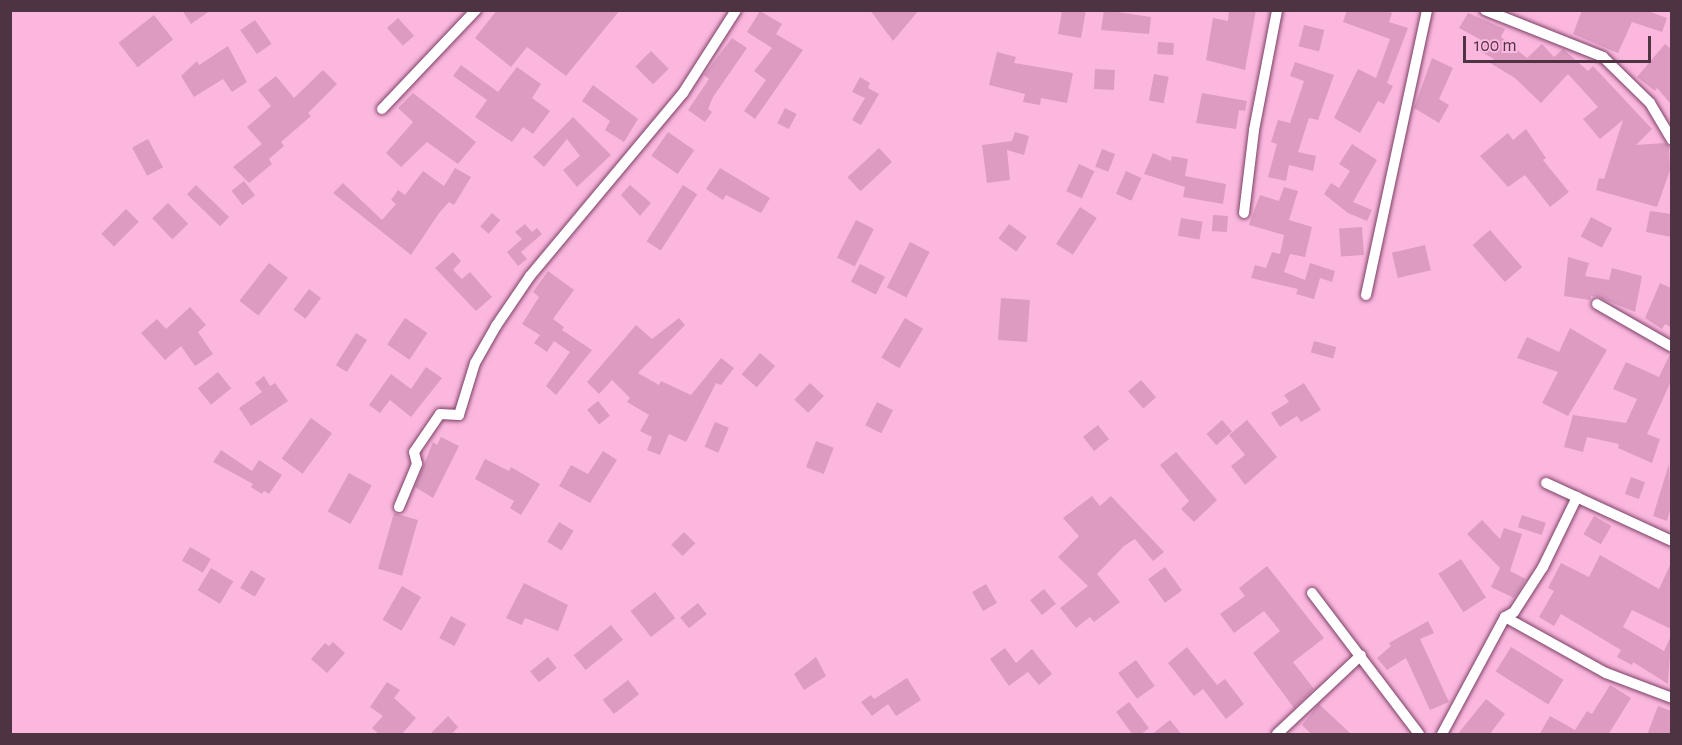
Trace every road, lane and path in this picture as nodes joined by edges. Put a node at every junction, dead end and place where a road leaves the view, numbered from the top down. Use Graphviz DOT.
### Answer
graph roads {
  1 [pos="476,10"];
  2 [pos="736,10"];
  3 [pos="1277,10"];
  4 [pos="1427,10"];
  5 [pos="1485,10"];
  6 [pos="382,109"];
  7 [pos="1671,140"];
  8 [pos="1244,213"];
  9 [pos="1366,296"];
  10 [pos="1598,304"];
  11 [pos="1671,347"];
  12 [pos="1546,483"];
  13 [pos="1577,497"];
  14 [pos="399,507"];
  15 [pos="1671,541"];
  16 [pos="1311,593"];
  17 [pos="1505,617"];
  18 [pos="1360,655"];
  19 [pos="1671,698"];
  20 [pos="1277,735"];
  21 [pos="1419,735"];
  22 [pos="1443,735"];
  1 -- 6 [label="street"];
  2 -- 14 [label="street"];
  3 -- 8 [label="street"];
  4 -- 9 [label="street"];
  5 -- 7 [label="street"];
  10 -- 11 [label="street"];
  12 -- 13 [label="street"];
  13 -- 15 [label="street"];
  13 -- 17 [label="street"];
  16 -- 18 [label="street"];
  17 -- 19 [label="street"];
  17 -- 22 [label="street"];
  18 -- 20 [label="street"];
  18 -- 21 [label="street"];
}
